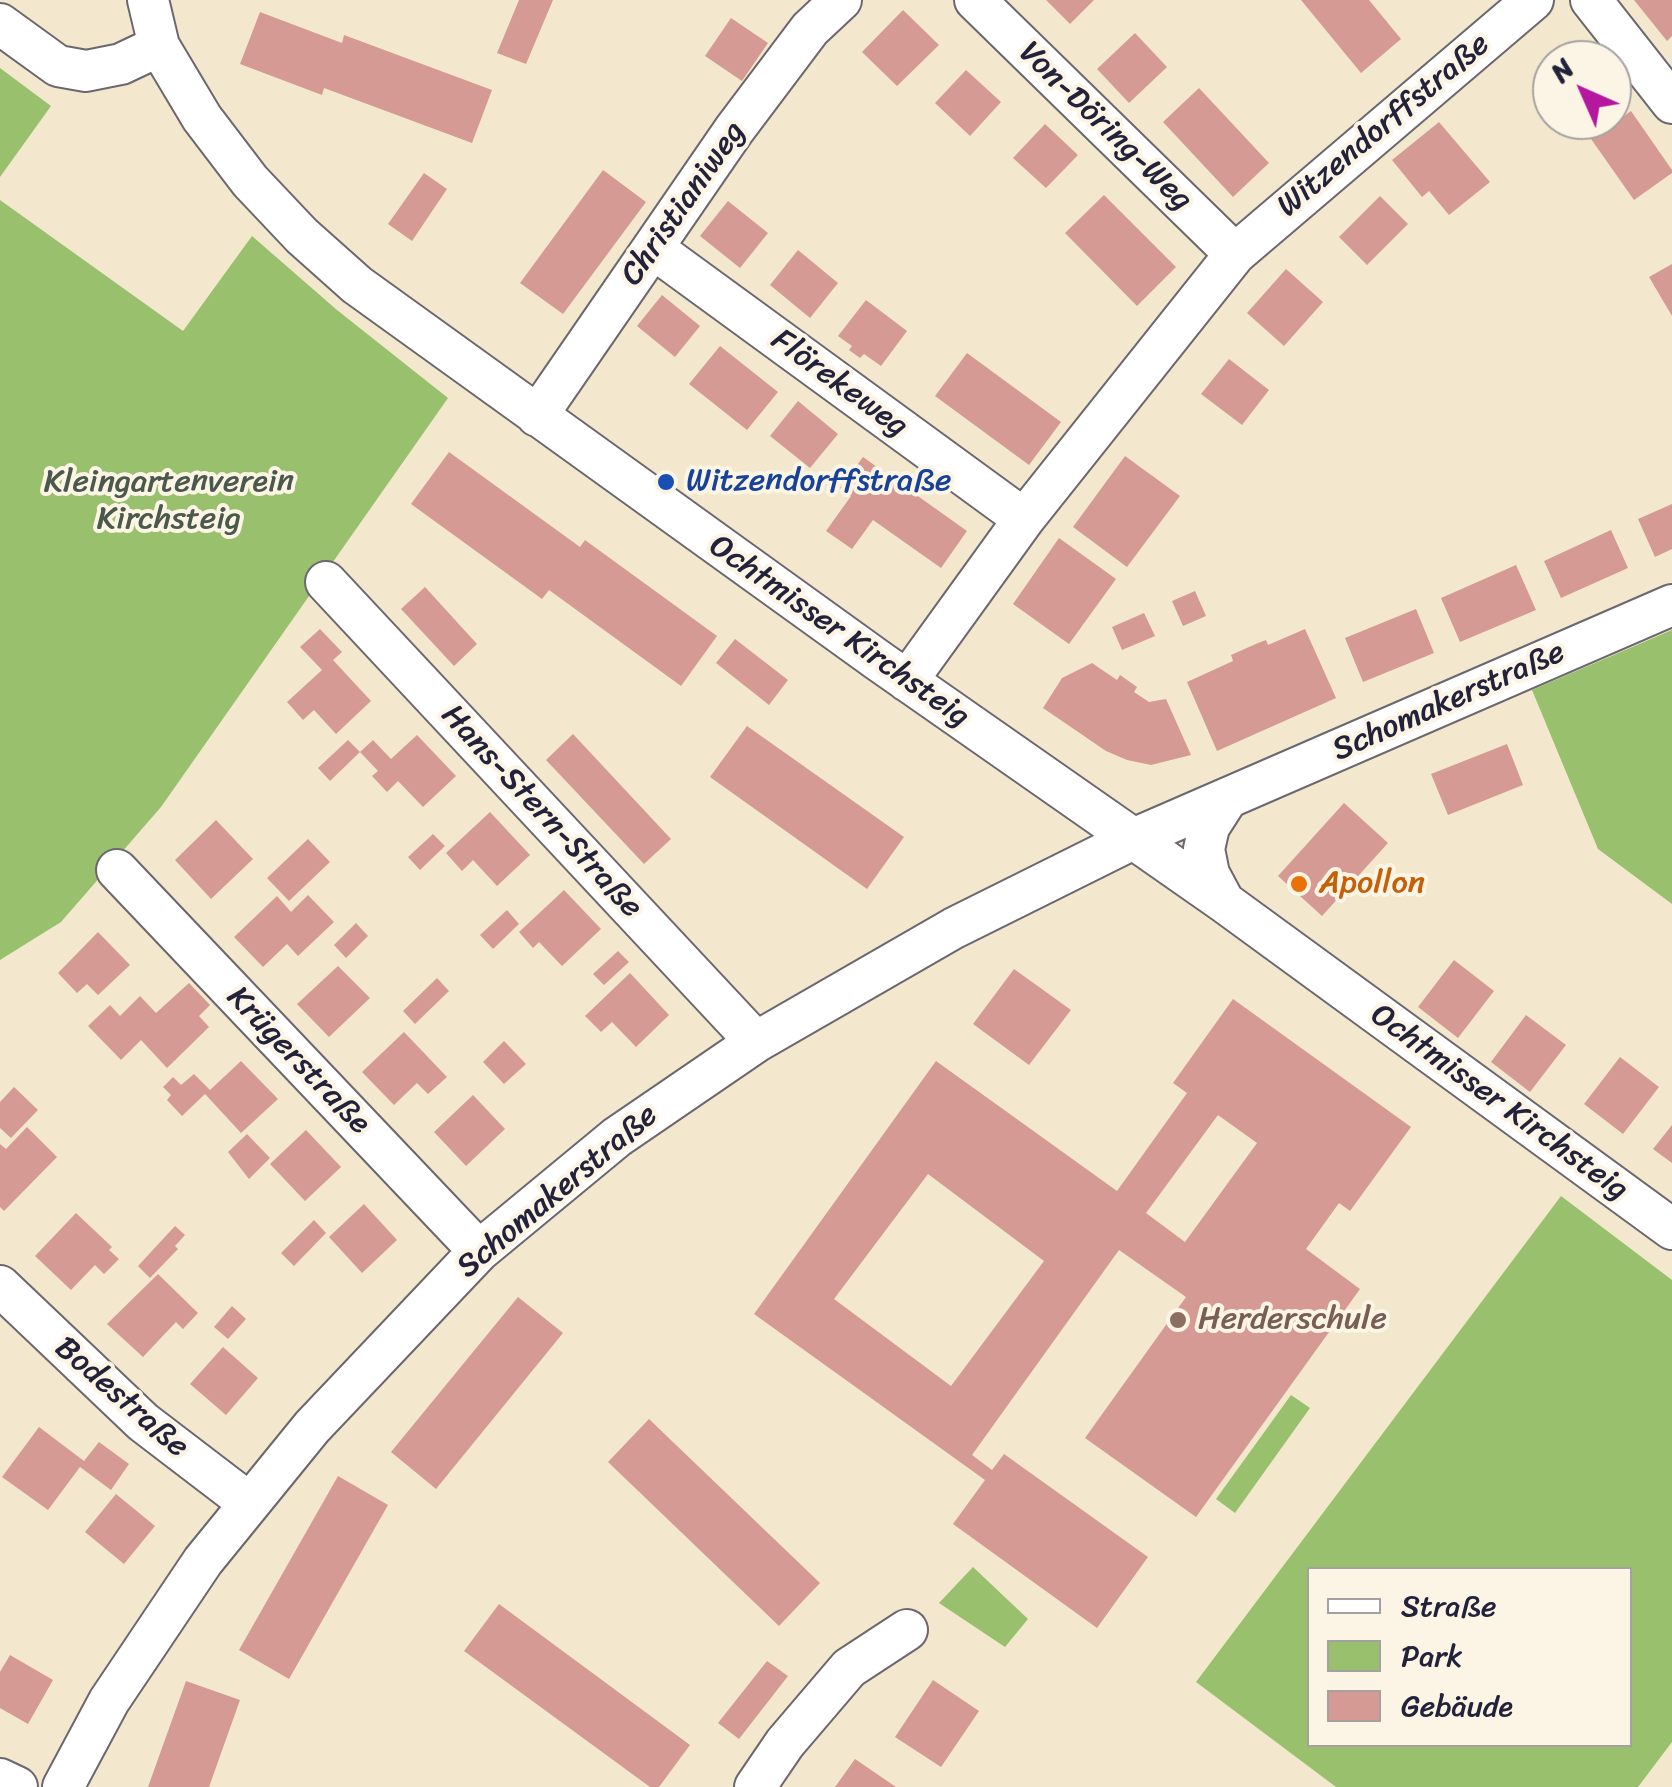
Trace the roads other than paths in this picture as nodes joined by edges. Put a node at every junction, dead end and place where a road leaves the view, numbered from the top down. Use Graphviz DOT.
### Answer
graph roads {
  1 [pos="148,0"];
  2 [pos="841,0"];
  3 [pos="975,0"];
  4 [pos="1533,0"];
  5 [pos="1591,0"];
  6 [pos="0,24"];
  7 [pos="158,46"];
  8 [pos="1672,103"];
  9 [pos="654,249"];
  10 [pos="1236,254"];
  11 [pos="537,416"];
  12 [pos="1024,518"];
  13 [pos="326,582"];
  14 [pos="1672,605"];
  15 [pos="907,681"];
  16 [pos="1227,799"];
  17 [pos="1133,840"];
  18 [pos="117,870"];
  19 [pos="1224,902"];
  20 [pos="756,1042"];
  21 [pos="1672,1230"];
  22 [pos="479,1251"];
  23 [pos="0,1286"];
  24 [pos="249,1504"];
  25 [pos="908,1630"];
  26 [pos="0,1779"];
  27 [pos="16,1787"];
  28 [pos="64,1787"];
  29 [pos="755,1787"];
  1 -- 7 [label="street, Ochtmisser Kirchsteig"];
  2 -- 9 [label="street, Christianiweg"];
  3 -- 10 [label="street, Von-Döring-Weg"];
  4 -- 10 [label="street, Witzendorffstraße"];
  5 -- 8 [label="street"];
  6 -- 7 [label="street"];
  7 -- 11 [label="street, Ochtmisser Kirchsteig"];
  9 -- 11 [label="street, Christianiweg"];
  9 -- 12 [label="street, Flörekeweg"];
  10 -- 12 [label="street, Witzendorffstraße"];
  11 -- 15 [label="street, Ochtmisser Kirchsteig"];
  12 -- 15 [label="street, Witzendorffstraße"];
  13 -- 20 [label="street, Hans-Stern-Straße"];
  14 -- 16 [label="street, Schomakerstraße"];
  15 -- 17 [label="street, Ochtmisser Kirchsteig"];
  16 -- 17 [label="street, Schomakerstraße"];
  16 -- 19 [label="street"];
  17 -- 19 [label="street, Ochtmisser Kirchsteig"];
  17 -- 20 [label="street, Schomakerstraße"];
  18 -- 22 [label="street, Krügerstraße"];
  19 -- 21 [label="street, Ochtmisser Kirchsteig"];
  20 -- 22 [label="street, Schomakerstraße"];
  22 -- 24 [label="street, Schomakerstraße"];
  23 -- 24 [label="street, Bodestraße"];
  24 -- 28 [label="street, Schomakerstraße"];
  25 -- 29 [label="street"];
  26 -- 27 [label="street"];
}
